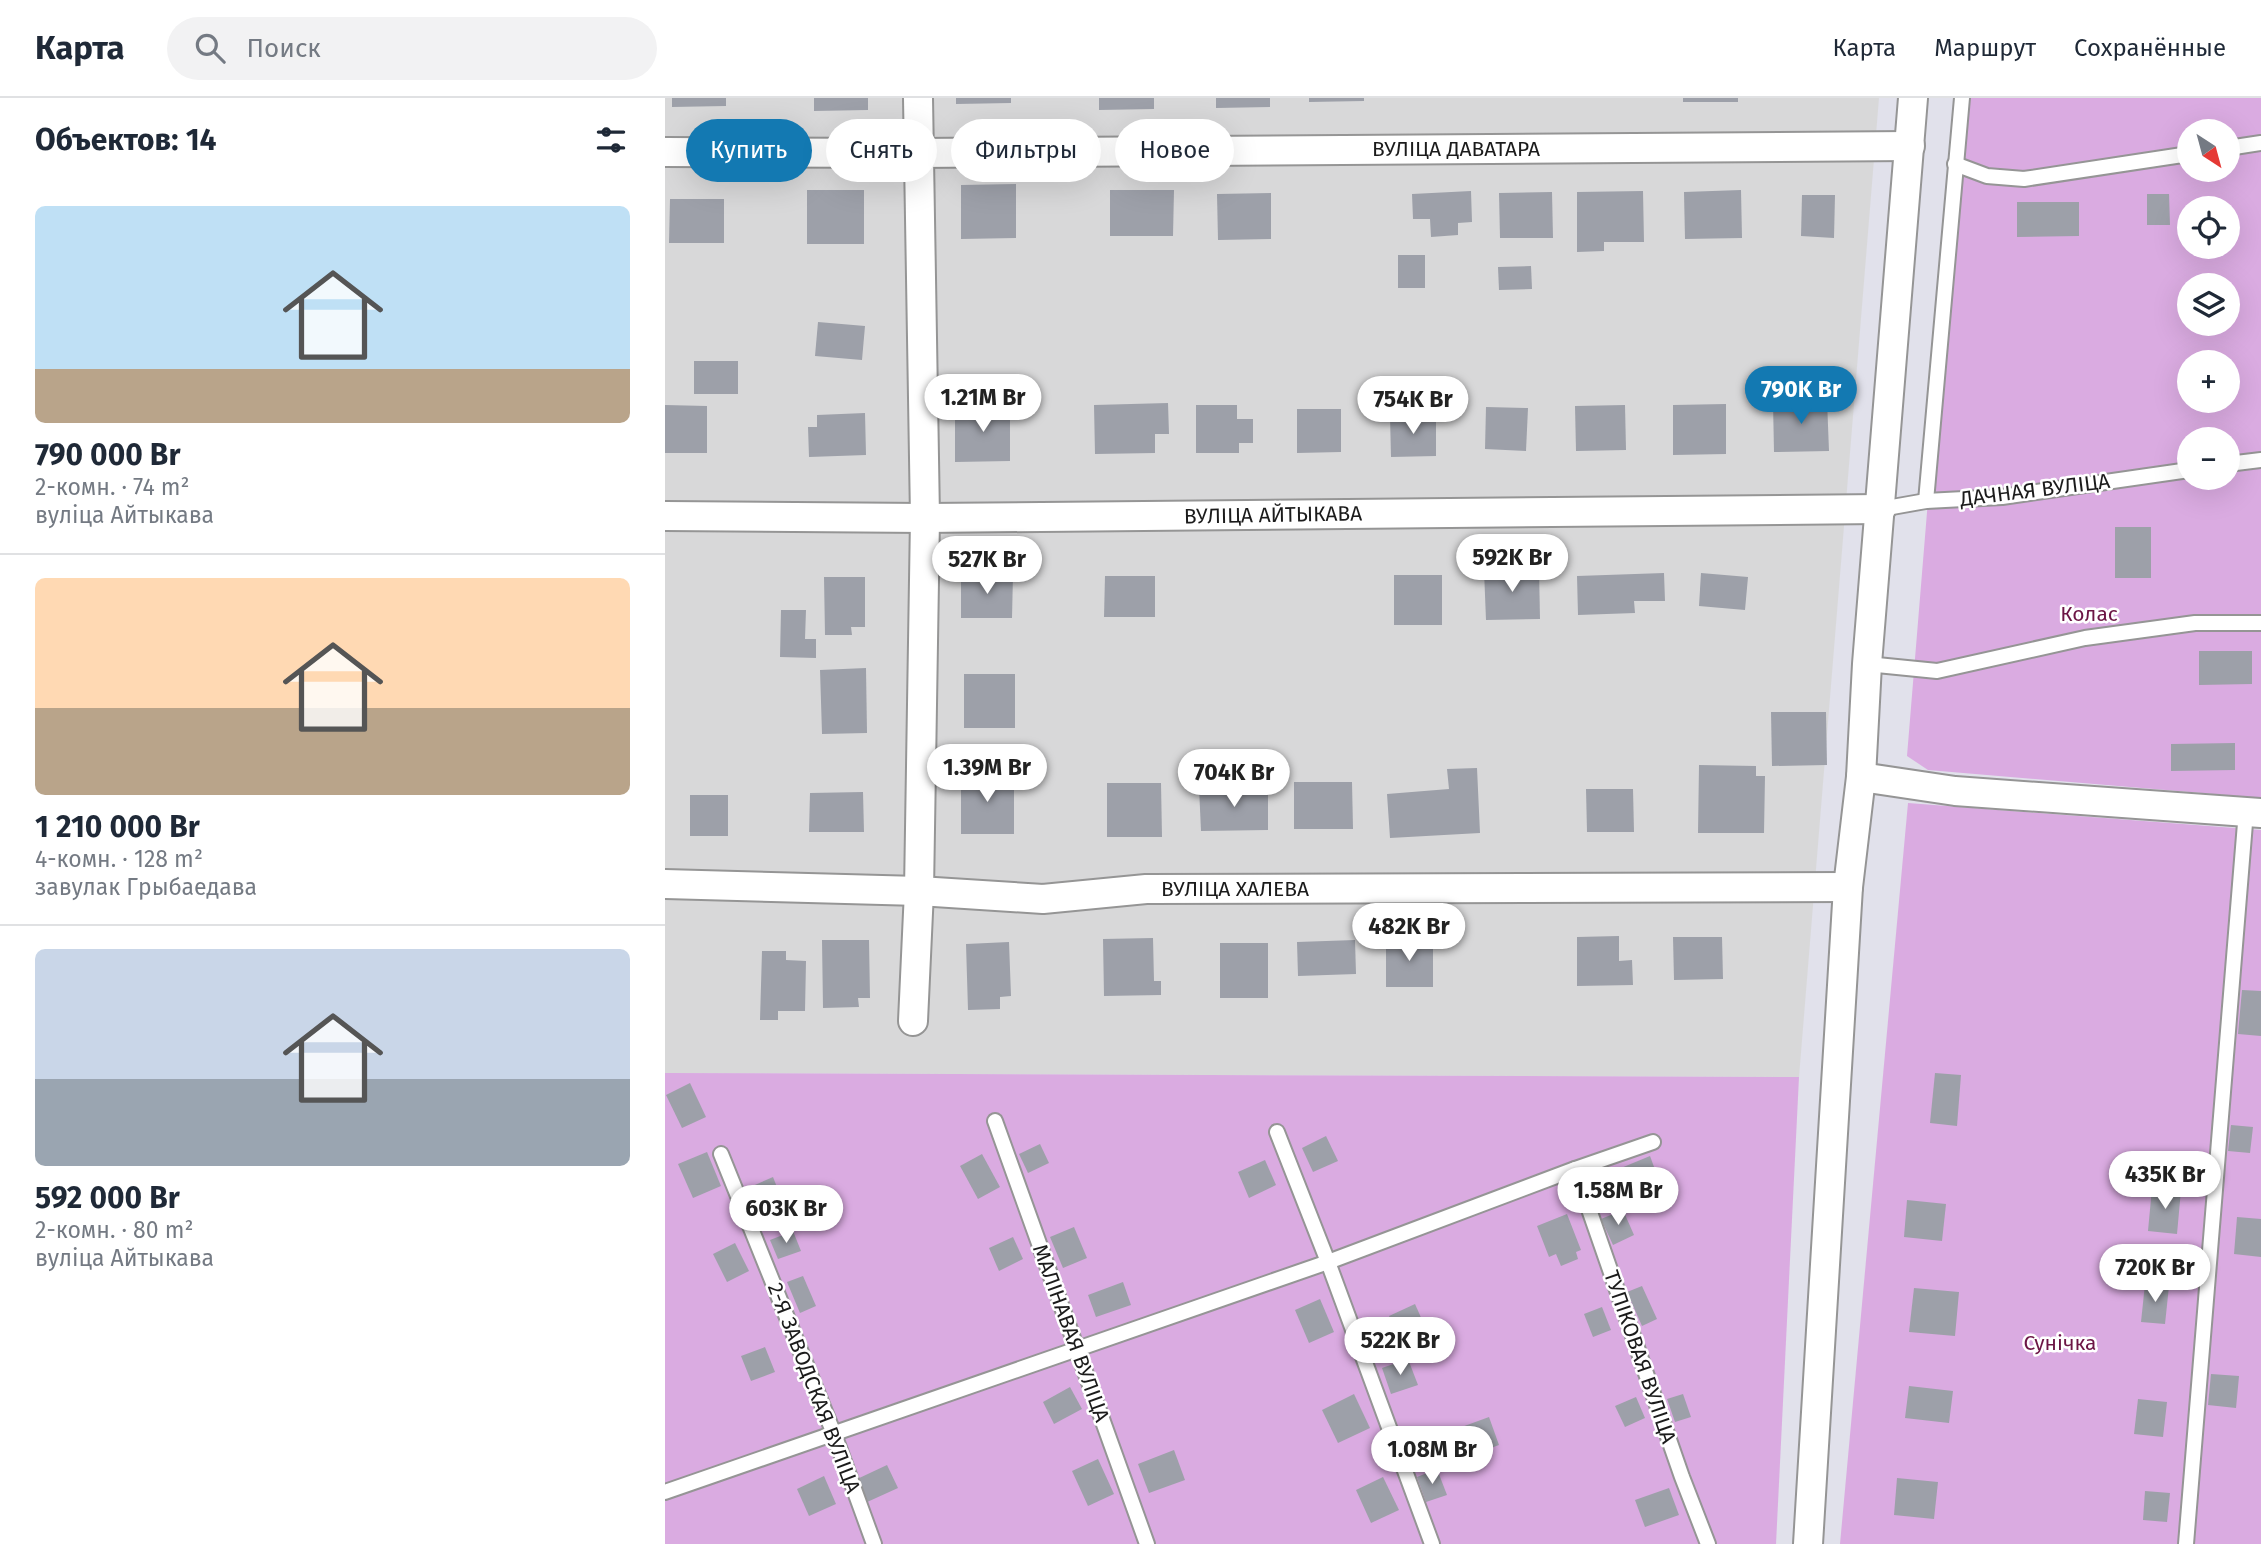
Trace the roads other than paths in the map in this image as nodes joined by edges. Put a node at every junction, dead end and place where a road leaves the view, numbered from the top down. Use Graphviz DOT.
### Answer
graph roads {
  1 [pos="918,98"];
  2 [pos="1913,98"];
  3 [pos="1962,98"];
  4 [pos="918,119"];
  5 [pos="2261,143"];
  6 [pos="1910,146"];
  7 [pos="2240,146"];
  8 [pos="665,152"];
  9 [pos="826,153"];
  10 [pos="937,153"];
  11 [pos="2177,156"];
  12 [pos="1955,164"];
  13 [pos="918,182"];
  14 [pos="2261,460"];
  15 [pos="2240,463"];
  16 [pos="2177,472"];
  17 [pos="1926,501"];
  18 [pos="1881,509"];
  19 [pos="665,516"];
  20 [pos="925,518"];
  21 [pos="2261,623"];
  22 [pos="1867,664"];
  23 [pos="1861,777"];
  24 [pos="2253,812"];
  25 [pos="665,884"];
  26 [pos="1848,887"];
  27 [pos="919,891"];
  28 [pos="913,1021"];
  29 [pos="995,1121"];
  30 [pos="1277,1132"];
  31 [pos="1653,1142"];
  32 [pos="721,1154"];
  33 [pos="1575,1169"];
  34 [pos="1328,1262"];
  35 [pos="1076,1350"];
  36 [pos="834,1434"];
  37 [pos="665,1492"];
  38 [pos="874,1544"];
  39 [pos="1147,1544"];
  40 [pos="1432,1544"];
  41 [pos="1709,1544"];
  42 [pos="1808,1544"];
  43 [pos="2186,1544"];
  1 -- 4 [label="street"];
  2 -- 6 [label="street"];
  3 -- 12 [label="lane"];
  5 -- 7 [label="lane"];
  6 -- 10 [label="street, ВУЛІЦА ДАВАТАРА"];
  6 -- 18 [label="street"];
  8 -- 9 [label="street, ВУЛІЦА ДАВАТАРА"];
  11 -- 12 [label="lane"];
  12 -- 17 [label="lane"];
  13 -- 20 [label="street"];
  14 -- 15 [label="lane"];
  16 -- 17 [label="lane, ДАЧНАЯ ВУЛІЦА"];
  17 -- 18 [label="lane, ДАЧНАЯ ВУЛІЦА"];
  18 -- 20 [label="street, ВУЛІЦА АЙТЫКАВА"];
  18 -- 22 [label="street"];
  19 -- 20 [label="street, ВУЛІЦА АЙТЫКАВА"];
  20 -- 27 [label="street"];
  21 -- 22 [label="lane"];
  22 -- 23 [label="street"];
  23 -- 24 [label="street"];
  23 -- 26 [label="street"];
  24 -- 43 [label="lane"];
  25 -- 27 [label="street, ВУЛІЦА ХАЛЕВА"];
  26 -- 27 [label="street, ВУЛІЦА ХАЛЕВА"];
  26 -- 42 [label="street"];
  27 -- 28 [label="street"];
  29 -- 35 [label="lane, МАЛІНАВАЯ ВУЛІЦА"];
  30 -- 34 [label="lane"];
  31 -- 33 [label="lane"];
  32 -- 36 [label="lane, 2-Я ЗАВОДСКАЯ ВУЛІЦА"];
  33 -- 34 [label="lane"];
  33 -- 41 [label="lane, ТУПІКОВАЯ ВУЛІЦА"];
  34 -- 35 [label="lane"];
  34 -- 40 [label="lane"];
  35 -- 36 [label="lane"];
  35 -- 39 [label="lane, МАЛІНАВАЯ ВУЛІЦА"];
  36 -- 37 [label="lane"];
  36 -- 38 [label="lane, 2-Я ЗАВОДСКАЯ ВУЛІЦА"];
}
